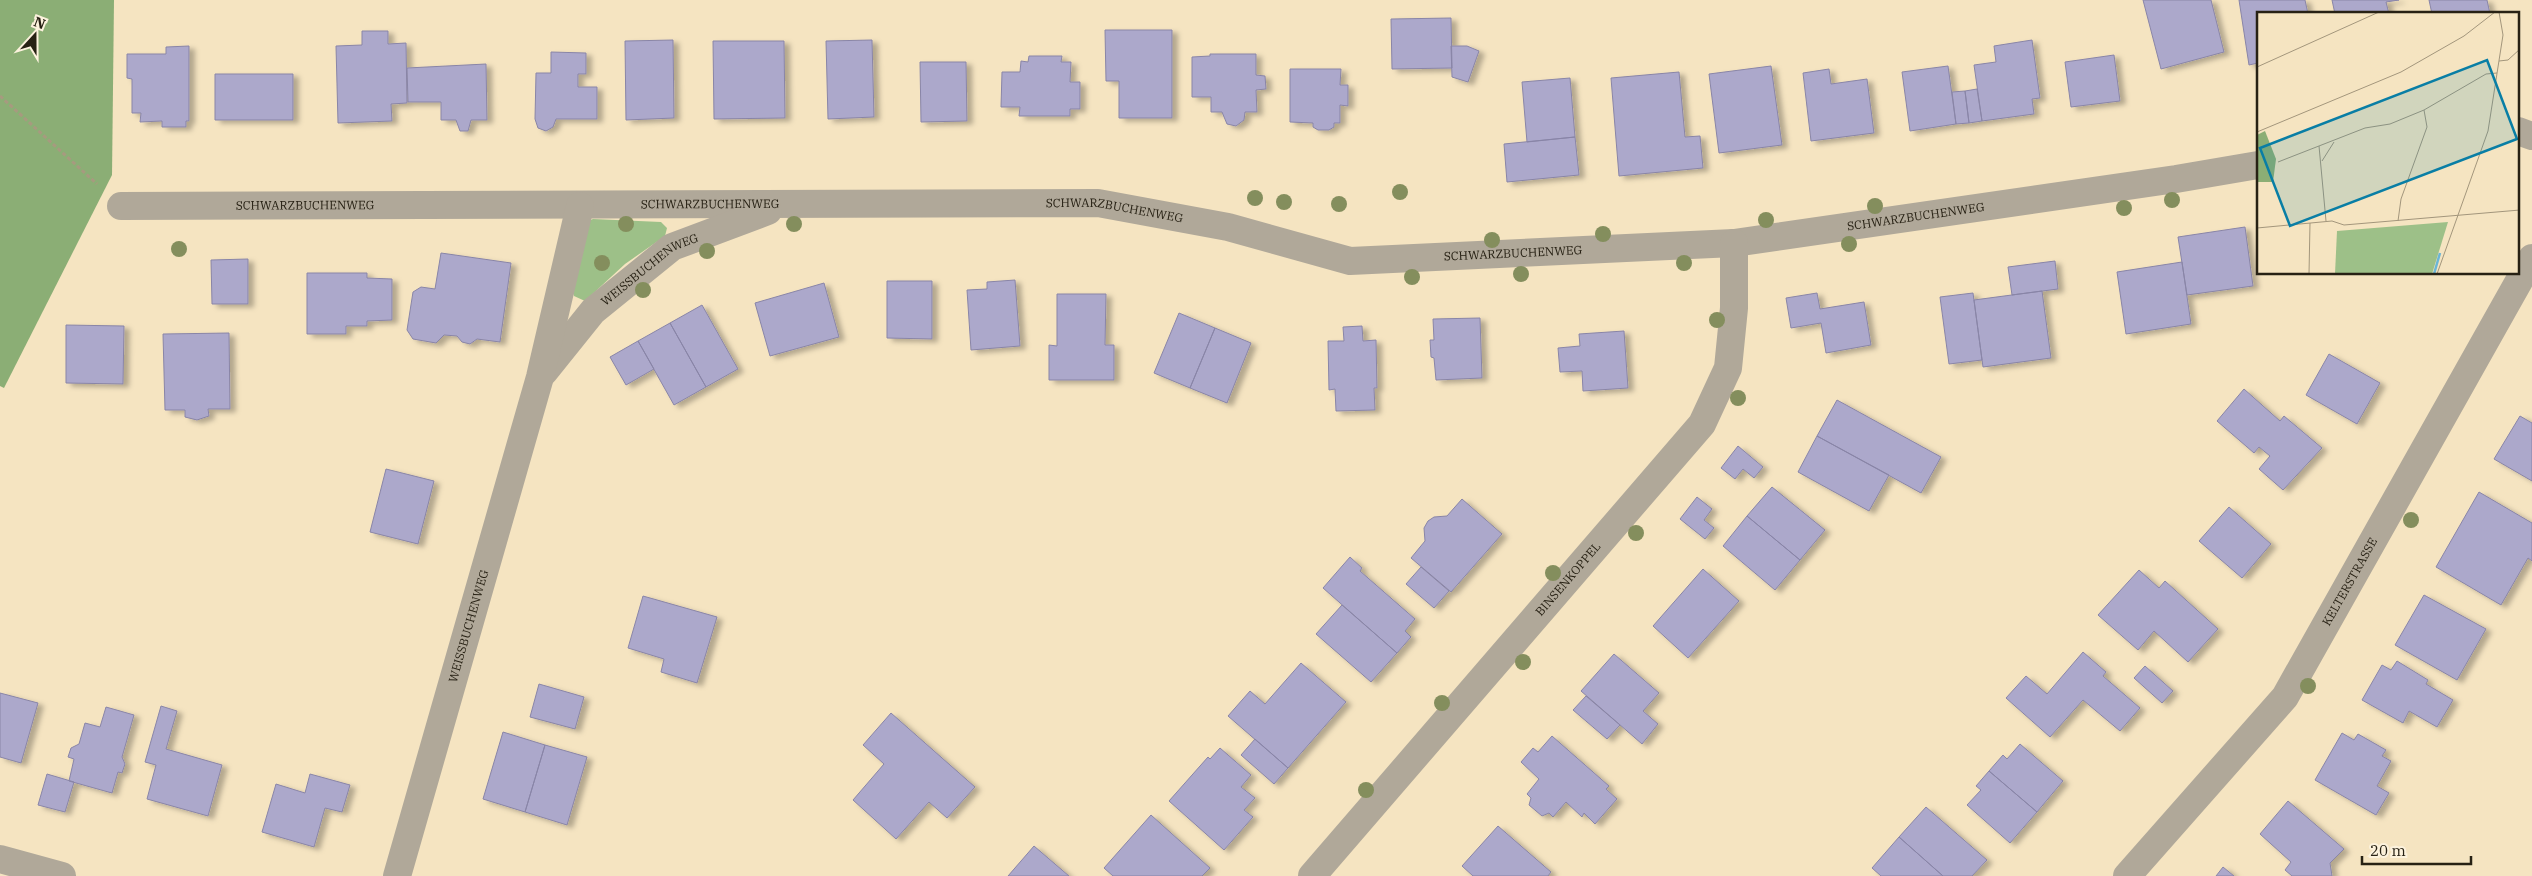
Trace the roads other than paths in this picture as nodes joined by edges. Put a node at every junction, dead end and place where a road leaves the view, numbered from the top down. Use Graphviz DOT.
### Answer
graph roads {
  1 [pos="2520,132"];
  2 [pos="2532,136"];
  3 [pos="2257,164"];
  4 [pos="788,204"];
  5 [pos="121,206"];
  6 [pos="580,206"];
  7 [pos="1734,243"];
  8 [pos="2532,258"];
  9 [pos="540,377"];
  10 [pos="0,858"];
  11 [pos="62,876"];
  12 [pos="397,876"];
  13 [pos="1312,876"];
  14 [pos="2127,876"];
  1 -- 2 [label="street"];
  3 -- 7 [label="street, SCHWARZBUCHENWEG"];
  4 -- 6 [label="street, SCHWARZBUCHENWEG"];
  4 -- 7 [label="street, SCHWARZBUCHENWEG"];
  4 -- 9 [label="street, WEISSBUCHENWEG"];
  5 -- 6 [label="street, SCHWARZBUCHENWEG"];
  6 -- 9 [label="street, WEISSBUCHENWEG"];
  7 -- 13 [label="street, BINSENKOPPEL"];
  8 -- 14 [label="street, KELTERSTRASSE"];
  9 -- 12 [label="street, WEISSBUCHENWEG"];
  10 -- 11 [label="street"];
}
